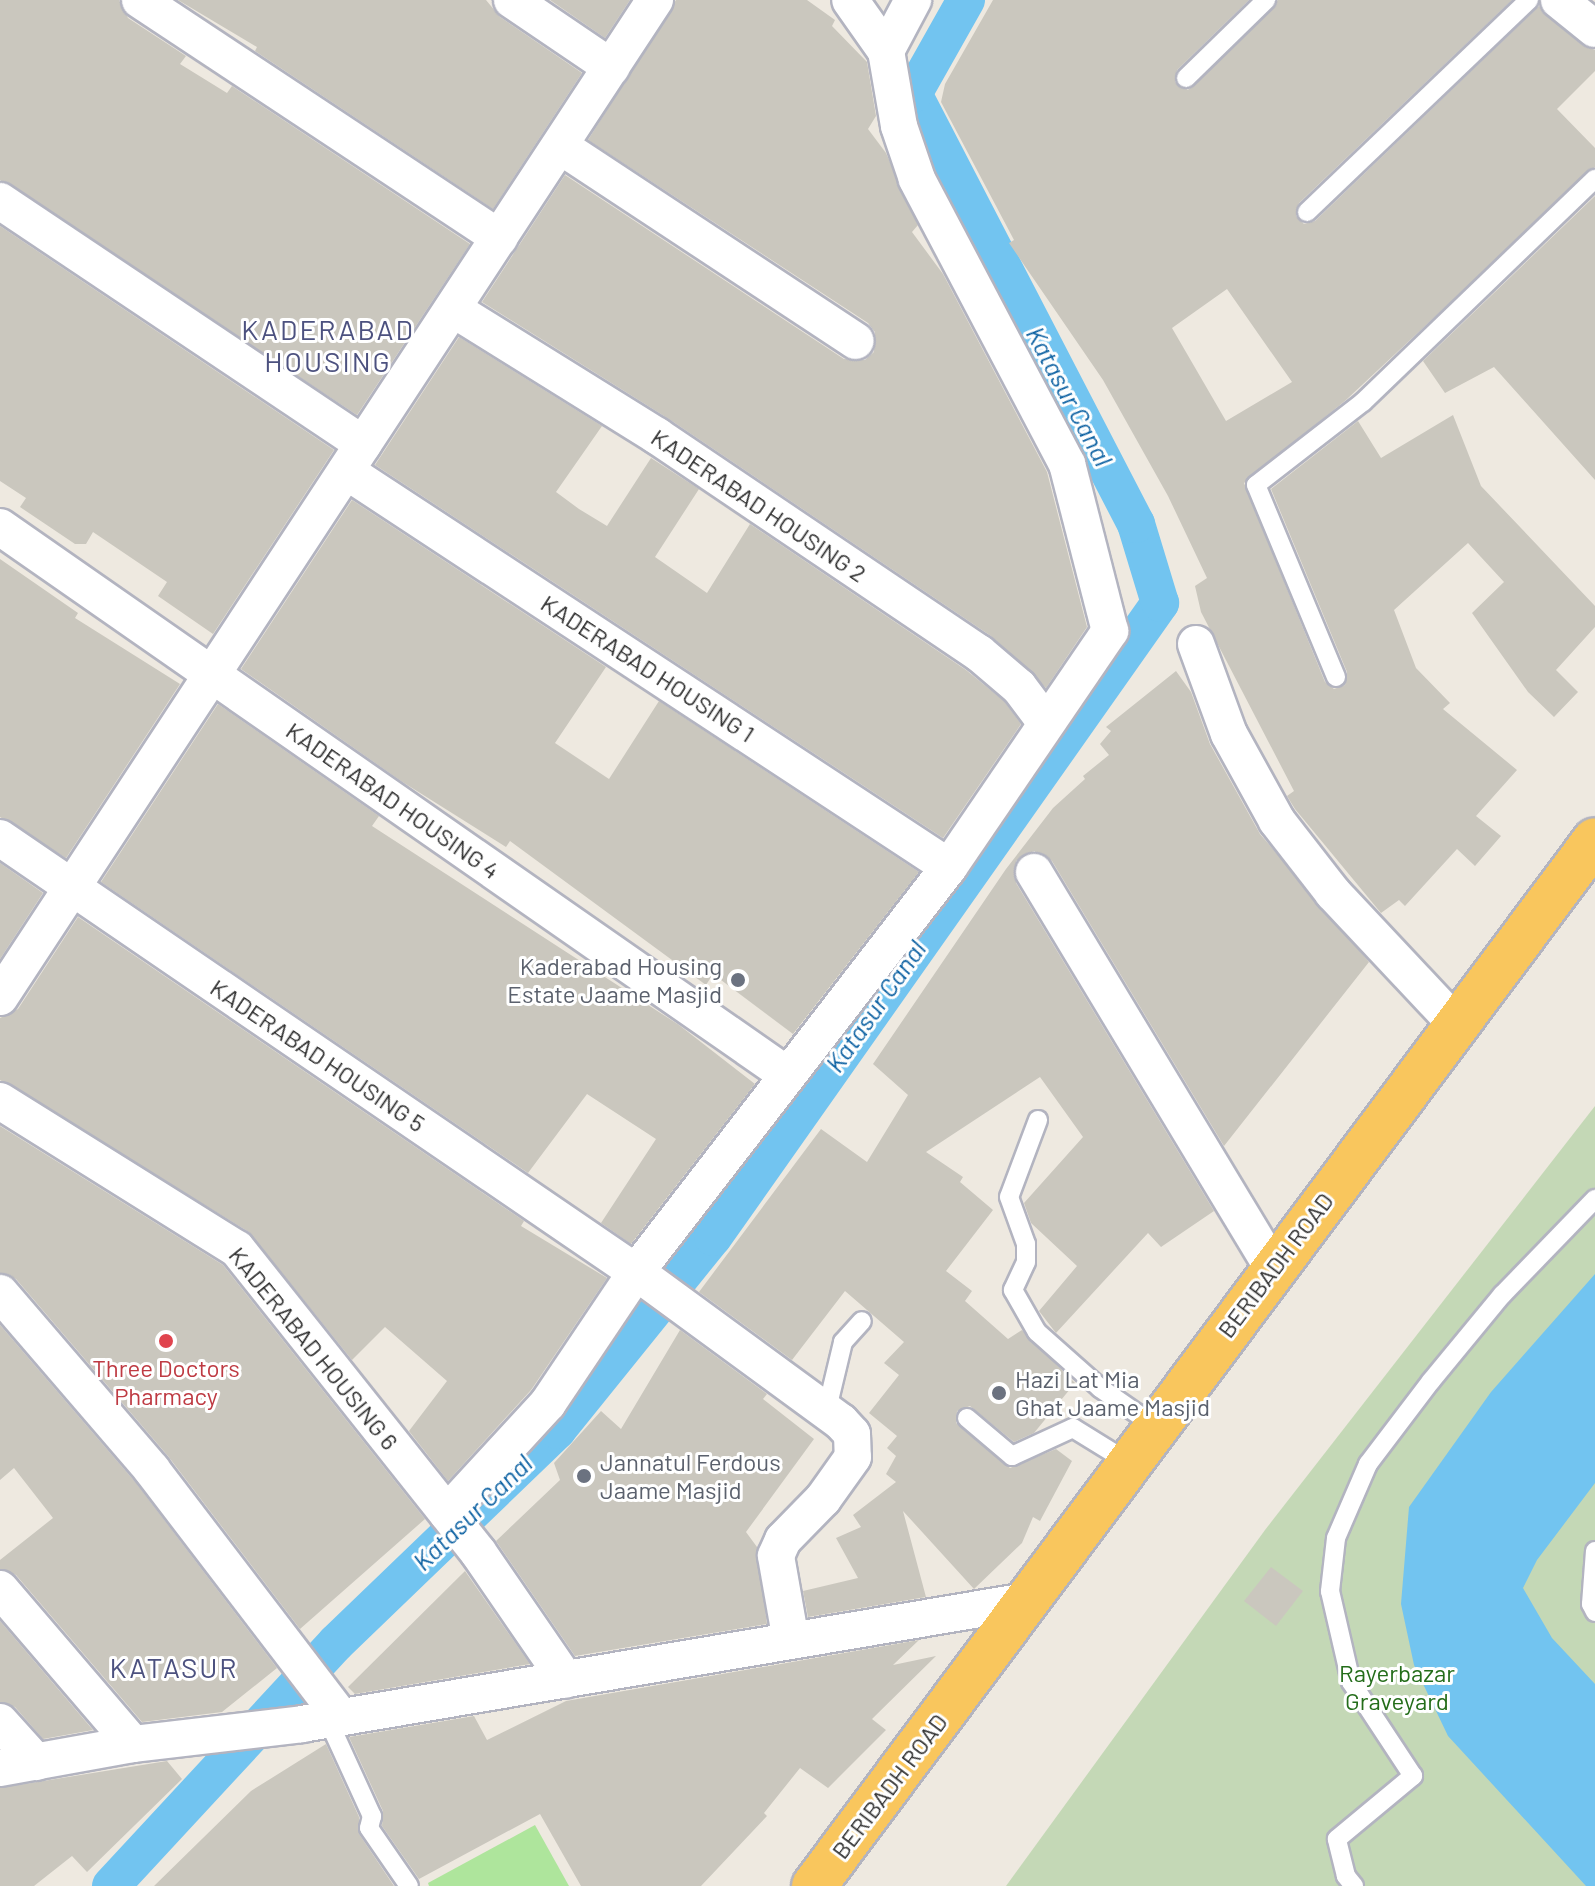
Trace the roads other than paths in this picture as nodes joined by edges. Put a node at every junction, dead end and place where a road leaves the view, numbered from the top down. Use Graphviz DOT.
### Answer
graph roads {
  1 [pos="140,0"];
  2 [pos="512,0"];
  3 [pos="655,0"];
  4 [pos="850,0"];
  5 [pos="913,0"];
  6 [pos="1266,0"];
  7 [pos="1529,0"];
  8 [pos="1559,0"];
  9 [pos="1595,29"];
  10 [pos="886,51"];
  11 [pos="611,67"];
  12 [pos="1186,78"];
  13 [pos="560,146"];
  14 [pos="1595,179"];
  15 [pos="0,201"];
  16 [pos="1307,212"];
  17 [pos="499,238"];
  18 [pos="453,309"];
  19 [pos="856,341"];
  20 [pos="354,458"];
  21 [pos="0,527"];
  22 [pos="1196,644"];
  23 [pos="212,674"];
  24 [pos="1336,677"];
  25 [pos="1046,723"];
  26 [pos="0,838"];
  27 [pos="1595,840"];
  28 [pos="949,867"];
  29 [pos="1034,872"];
  30 [pos="72,886"];
  31 [pos="0,997"];
  32 [pos="1459,1027"];
  33 [pos="786,1074"];
  34 [pos="0,1101"];
  35 [pos="1038,1120"];
  36 [pos="1595,1199"];
  37 [pos="1272,1267"];
  38 [pos="639,1274"];
  39 [pos="0,1293"];
  40 [pos="862,1321"];
  41 [pos="826,1413"];
  42 [pos="967,1418"];
  43 [pos="1155,1426"];
  44 [pos="1128,1462"];
  45 [pos="447,1513"];
  46 [pos="1595,1551"];
  47 [pos="0,1589"];
  48 [pos="1026,1601"];
  49 [pos="1595,1612"];
  50 [pos="791,1641"];
  51 [pos="566,1680"];
  52 [pos="324,1714"];
  53 [pos="0,1722"];
  54 [pos="133,1744"];
  55 [pos="36,1762"];
  56 [pos="0,1768"];
  57 [pos="409,1886"];
  58 [pos="814,1886"];
  59 [pos="1354,1886"];
  1 -- 17 [label="street"];
  2 -- 11 [label="street"];
  3 -- 11 [label="street"];
  4 -- 10 [label="street"];
  5 -- 10 [label="street"];
  6 -- 12 [label="lane"];
  7 -- 16 [label="lane"];
  8 -- 9 [label="street"];
  10 -- 25 [label="street"];
  11 -- 13 [label="street"];
  13 -- 17 [label="street"];
  13 -- 19 [label="street"];
  14 -- 24 [label="lane"];
  15 -- 20 [label="street, KADERABAD HOUSING 1"];
  17 -- 18 [label="street"];
  18 -- 20 [label="street"];
  18 -- 25 [label="street, KADERABAD HOUSING 2"];
  20 -- 23 [label="street"];
  20 -- 28 [label="street, KADERABAD HOUSING 1"];
  21 -- 23 [label="street, KADERABAD HOUSING 4"];
  22 -- 32 [label="street"];
  23 -- 30 [label="street"];
  23 -- 33 [label="street, KADERABAD HOUSING 4"];
  25 -- 28 [label="street"];
  26 -- 30 [label="street, KADERABAD HOUSING 5"];
  27 -- 32 [label="highway, BERIBADH ROAD"];
  28 -- 33 [label="street"];
  29 -- 37 [label="street"];
  30 -- 31 [label="street"];
  30 -- 38 [label="street, KADERABAD HOUSING 5"];
  32 -- 37 [label="highway, BERIBADH ROAD"];
  33 -- 38 [label="street"];
  34 -- 45 [label="street, KADERABAD HOUSING 6"];
  35 -- 43 [label="lane"];
  36 -- 59 [label="lane"];
  37 -- 43 [label="highway, BERIBADH ROAD"];
  38 -- 41 [label="street, KADERABAD HOUSING 5"];
  38 -- 45 [label="street"];
  39 -- 52 [label="street"];
  40 -- 41 [label="lane"];
  41 -- 50 [label="street, KADERABAD HOUSING 5"];
  42 -- 44 [label="lane"];
  43 -- 44 [label="highway, BERIBADH ROAD"];
  44 -- 48 [label="highway, BERIBADH ROAD"];
  45 -- 51 [label="street, KADERABAD HOUSING 6"];
  46 -- 49 [label="lane"];
  47 -- 54 [label="street"];
  48 -- 50 [label="street"];
  48 -- 58 [label="highway, BERIBADH ROAD"];
  50 -- 51 [label="street"];
  51 -- 52 [label="street"];
  52 -- 54 [label="street"];
  52 -- 57 [label="lane"];
  53 -- 55 [label="street"];
  54 -- 55 [label="street"];
  55 -- 56 [label="street"];
}
